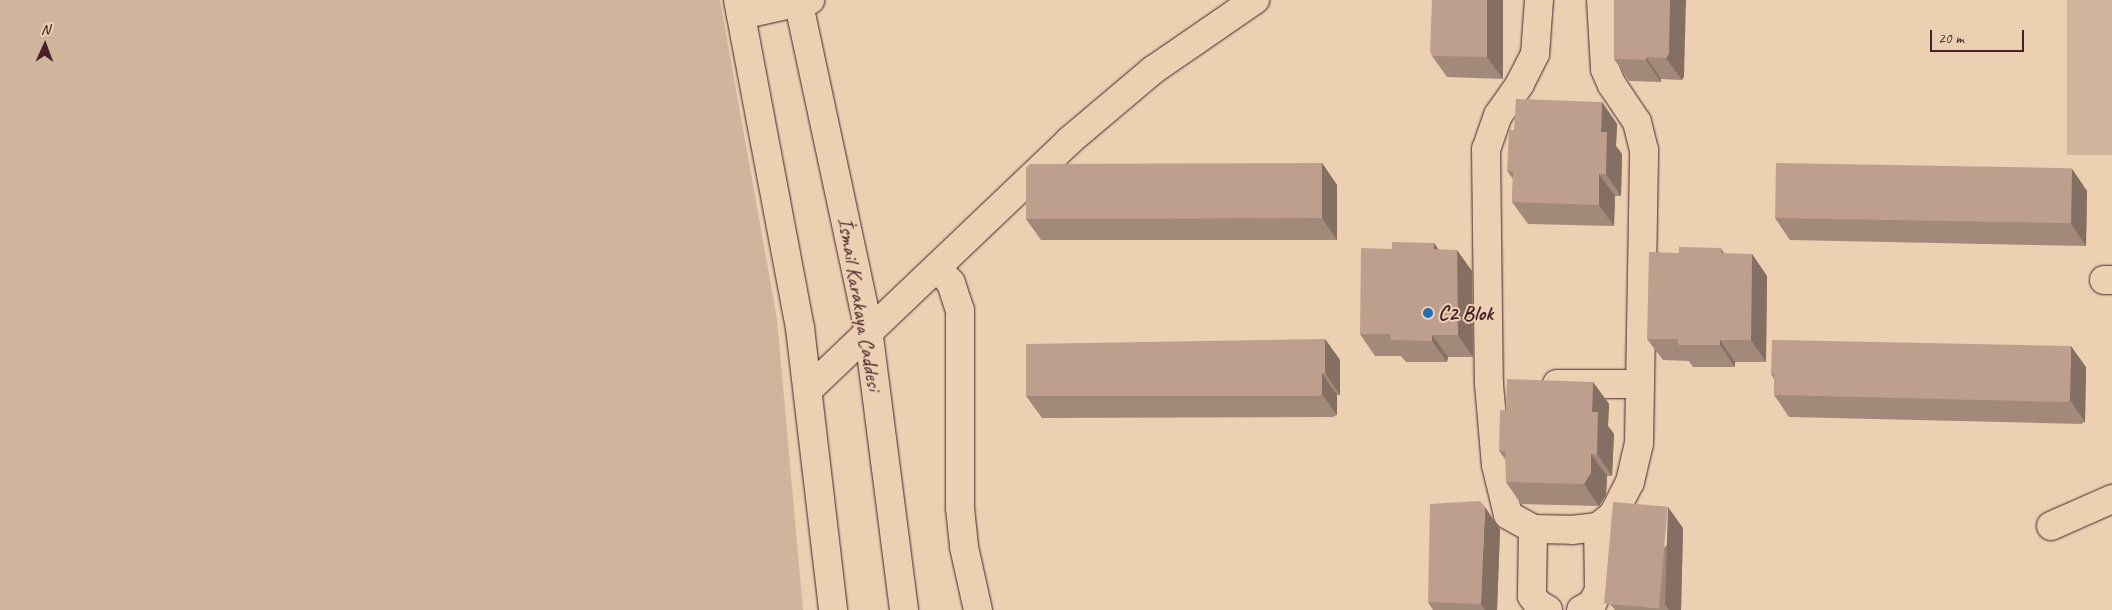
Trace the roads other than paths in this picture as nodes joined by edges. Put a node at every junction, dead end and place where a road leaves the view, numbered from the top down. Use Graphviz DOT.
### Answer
graph roads {
  1 [pos="1254,0"];
  2 [pos="1539,0"];
  3 [pos="1602,0"];
  4 [pos="802,1"];
  5 [pos="739,8"];
  6 [pos="937,267"];
  7 [pos="868,332"];
  8 [pos="1489,384"];
  9 [pos="1640,384"];
  10 [pos="810,388"];
  11 [pos="2112,499"];
  12 [pos="2051,526"];
  13 [pos="1598,527"];
  14 [pos="1533,530"];
  15 [pos="833,610"];
  16 [pos="904,610"];
  17 [pos="978,610"];
  18 [pos="1548,610"];
  19 [pos="1581,610"];
  1 -- 6 [label="street"];
  2 -- 8 [label="street"];
  3 -- 9 [label="street"];
  4 -- 5 [label="street"];
  4 -- 7 [label="street, İsmail Karakaya Caddesi"];
  5 -- 10 [label="street"];
  6 -- 7 [label="street"];
  6 -- 17 [label="street"];
  7 -- 10 [label="street"];
  7 -- 16 [label="street, İsmail Karakaya Caddesi"];
  8 -- 9 [label="street"];
  8 -- 14 [label="street"];
  9 -- 13 [label="street"];
  10 -- 15 [label="street"];
  11 -- 12 [label="street"];
  13 -- 14 [label="street"];
  13 -- 19 [label="street"];
  14 -- 18 [label="street"];
}
